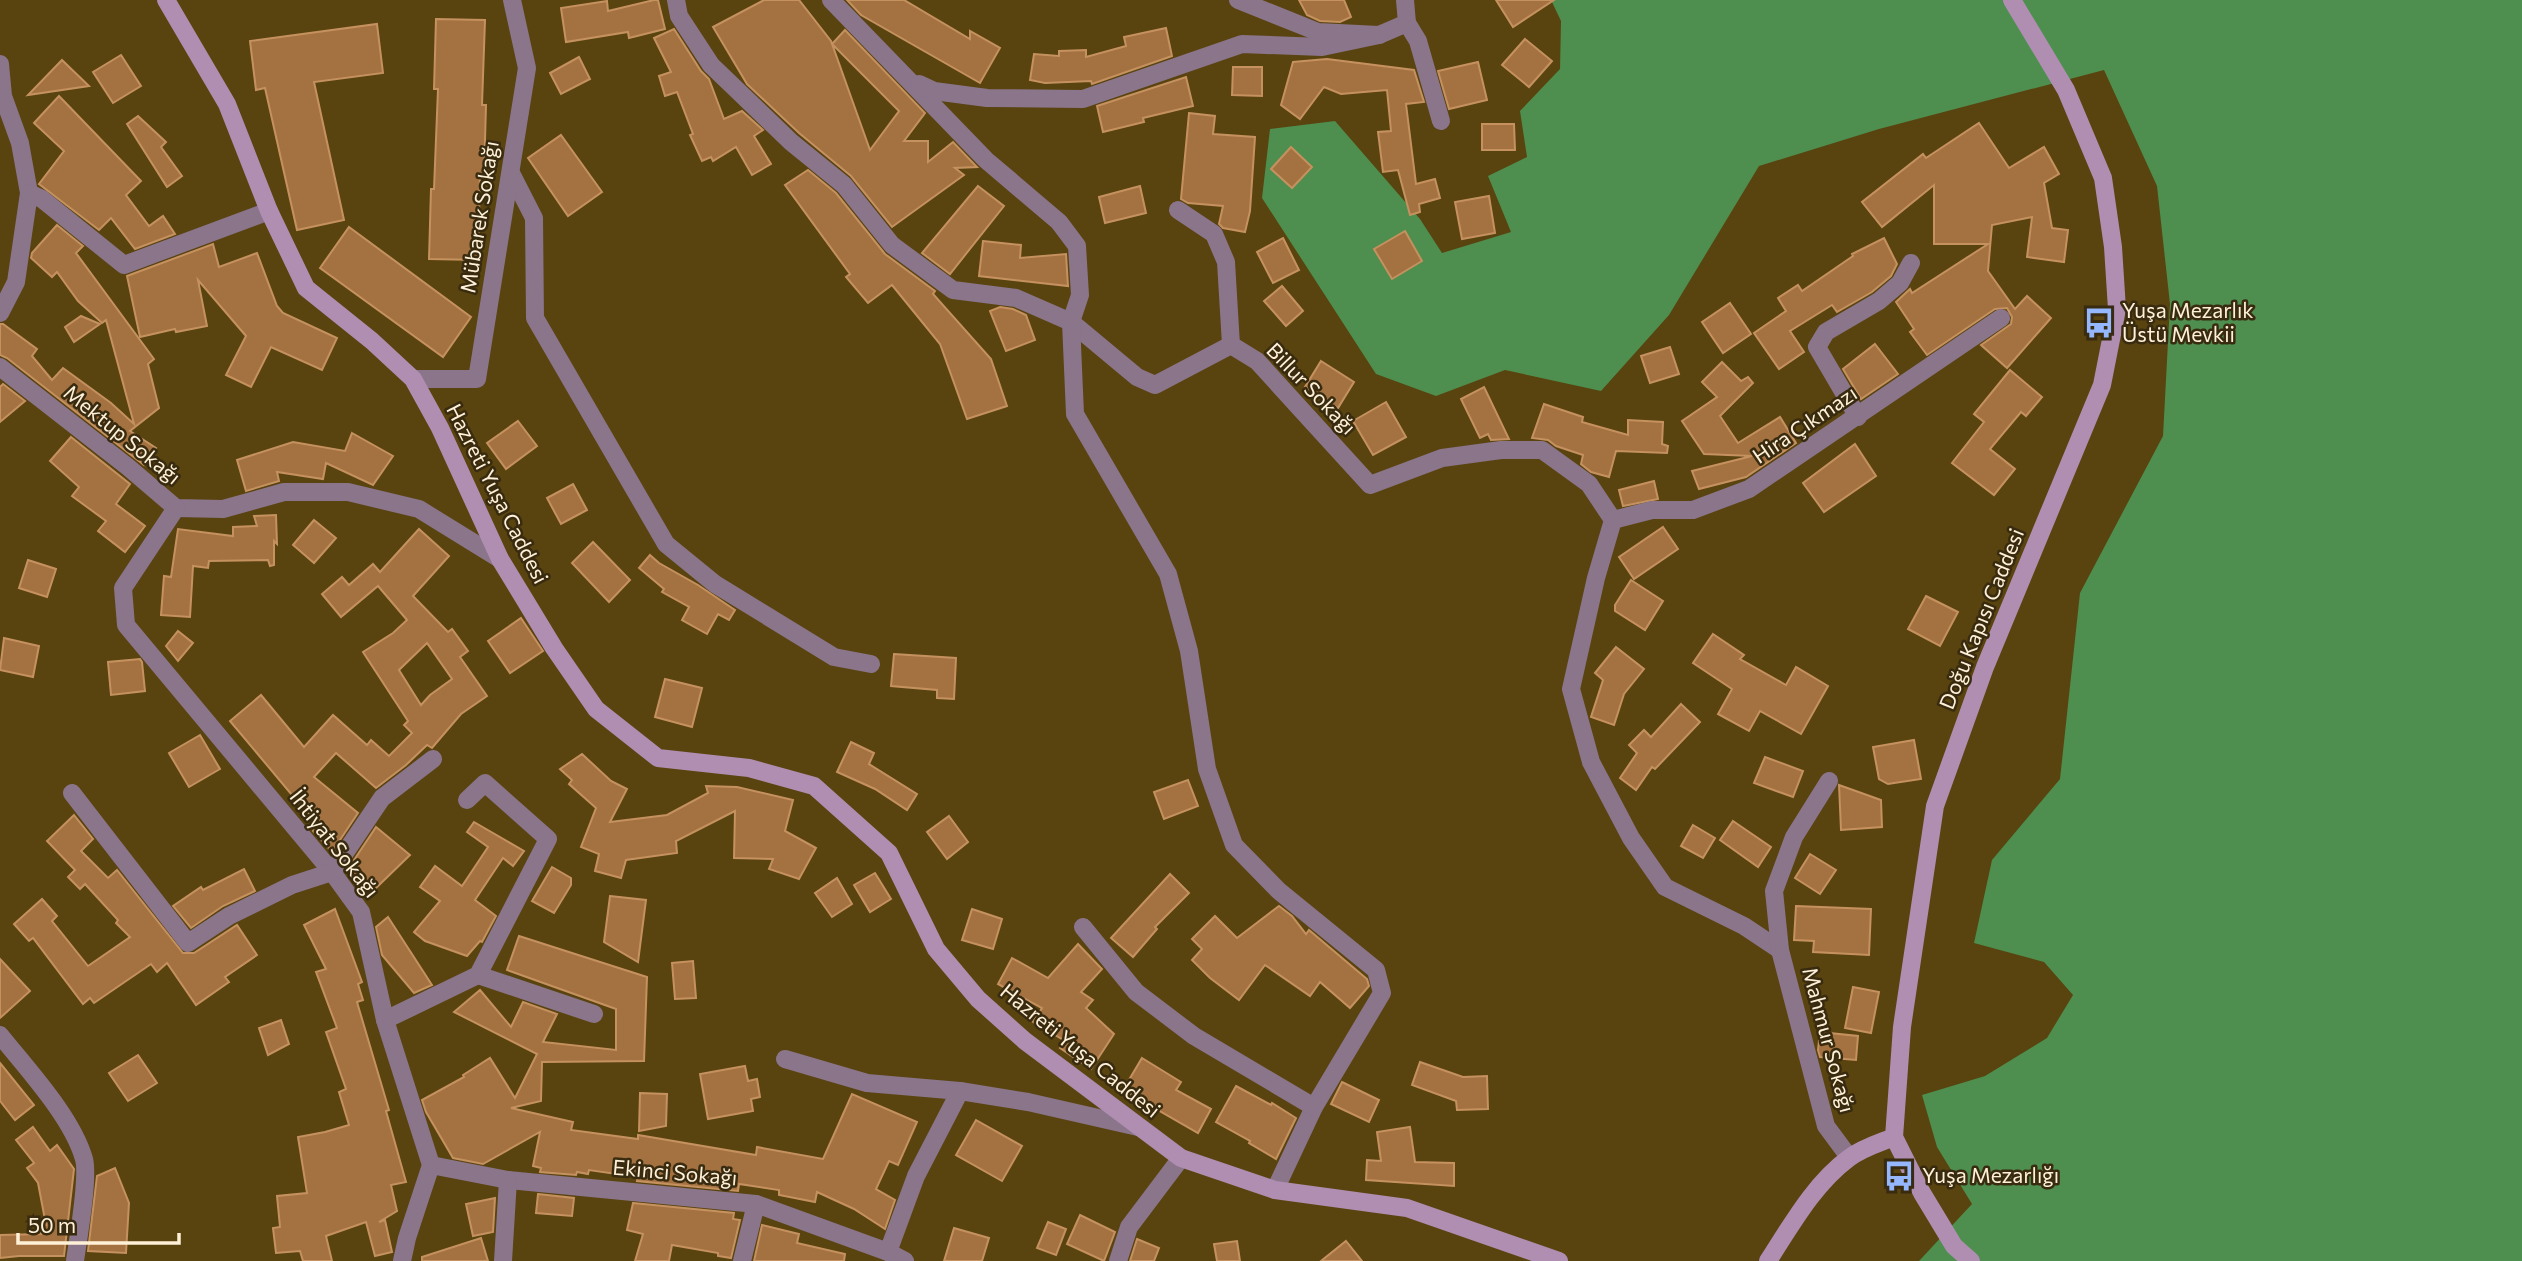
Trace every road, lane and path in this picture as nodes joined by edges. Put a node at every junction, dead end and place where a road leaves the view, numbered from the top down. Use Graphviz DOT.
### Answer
graph roads {
  1 [pos="166,0"];
  2 [pos="512,0"];
  3 [pos="676,0"];
  4 [pos="831,0"];
  5 [pos="1238,0"];
  6 [pos="1405,0"];
  7 [pos="2012,0"];
  8 [pos="1407,23"];
  9 [pos="1379,35"];
  10 [pos="0,64"];
  11 [pos="911,81"];
  12 [pos="1441,121"];
  13 [pos="511,173"];
  14 [pos="29,193"];
  15 [pos="1178,210"];
  16 [pos="269,211"];
  17 [pos="1911,263"];
  18 [pos="0,313"];
  19 [pos="2001,318"];
  20 [pos="1071,322"];
  21 [pos="1231,345"];
  22 [pos="0,368"];
  23 [pos="413,379"];
  24 [pos="1858,417"];
  25 [pos="176,508"];
  26 [pos="1613,520"];
  27 [pos="500,559"];
  28 [pos="871,664"];
  29 [pos="433,759"];
  30 [pos="1829,781"];
  31 [pos="72,793"];
  32 [pos="467,800"];
  33 [pos="332,873"];
  34 [pos="1083,927"];
  35 [pos="1780,950"];
  36 [pos="478,975"];
  37 [pos="594,1014"];
  38 [pos="385,1020"];
  39 [pos="0,1035"];
  40 [pos="785,1059"];
  41 [pos="960,1091"];
  42 [pos="1314,1107"];
  43 [pos="1138,1127"];
  44 [pos="1894,1137"];
  45 [pos="1849,1157"];
  46 [pos="1181,1158"];
  47 [pos="431,1165"];
  48 [pos="508,1180"];
  49 [pos="1275,1190"];
  50 [pos="757,1203"];
  51 [pos="888,1252"];
  52 [pos="75,1261"];
  53 [pos="402,1261"];
  54 [pos="503,1261"];
  55 [pos="742,1261"];
  56 [pos="905,1261"];
  57 [pos="1118,1261"];
  58 [pos="1559,1261"];
  59 [pos="1768,1261"];
  60 [pos="1971,1261"];
  1 -- 16 [label="street, Hazreti Yuşa Caddesi"];
  2 -- 13 [label="street, Mübarek Sokağı"];
  3 -- 20 [label="street"];
  4 -- 11 [label="street"];
  5 -- 9 [label="street"];
  6 -- 8 [label="street"];
  7 -- 44 [label="street, Doğu Kapısı Caddesi"];
  8 -- 9 [label="street"];
  8 -- 12 [label="street"];
  9 -- 11 [label="street"];
  10 -- 14 [label="street"];
  11 -- 20 [label="street"];
  13 -- 23 [label="street, Mübarek Sokağı"];
  13 -- 28 [label="street"];
  14 -- 16 [label="street"];
  14 -- 18 [label="street"];
  15 -- 21 [label="street"];
  16 -- 23 [label="street, Hazreti Yuşa Caddesi"];
  17 -- 24 [label="street"];
  19 -- 24 [label="street, Hira Çıkmazı"];
  20 -- 21 [label="street"];
  20 -- 42 [label="street"];
  21 -- 26 [label="street, Billur Sokağı"];
  22 -- 25 [label="street, Mektup Sokağı"];
  23 -- 27 [label="street, Hazreti Yuşa Caddesi"];
  24 -- 26 [label="street, Hira Çıkmazı"];
  25 -- 27 [label="street, Mektup Sokağı"];
  25 -- 33 [label="street, İhtiyat Sokağı"];
  26 -- 35 [label="street, Mahmur Sokağı"];
  27 -- 43 [label="street, Hazreti Yuşa Caddesi"];
  29 -- 33 [label="street"];
  30 -- 35 [label="street"];
  31 -- 33 [label="street"];
  32 -- 36 [label="street"];
  33 -- 38 [label="street, İhtiyat Sokağı"];
  34 -- 42 [label="street"];
  35 -- 45 [label="street, Mahmur Sokağı"];
  36 -- 37 [label="street"];
  36 -- 38 [label="street"];
  38 -- 47 [label="street, İhtiyat Sokağı"];
  39 -- 52 [label="street"];
  40 -- 41 [label="street"];
  41 -- 43 [label="street"];
  41 -- 51 [label="street"];
  42 -- 49 [label="street"];
  43 -- 46 [label="street, Hazreti Yuşa Caddesi"];
  44 -- 45 [label="street"];
  44 -- 60 [label="street"];
  45 -- 59 [label="street"];
  46 -- 49 [label="street, Hazreti Yuşa Caddesi"];
  46 -- 57 [label="street"];
  47 -- 48 [label="street, Ekinci Sokağı"];
  47 -- 53 [label="street"];
  48 -- 50 [label="street, Ekinci Sokağı"];
  48 -- 54 [label="street"];
  49 -- 58 [label="street, Hazreti Yuşa Caddesi"];
  50 -- 51 [label="street, Ekinci Sokağı"];
  50 -- 55 [label="street"];
  51 -- 56 [label="street, Ekinci Sokağı"];
}
